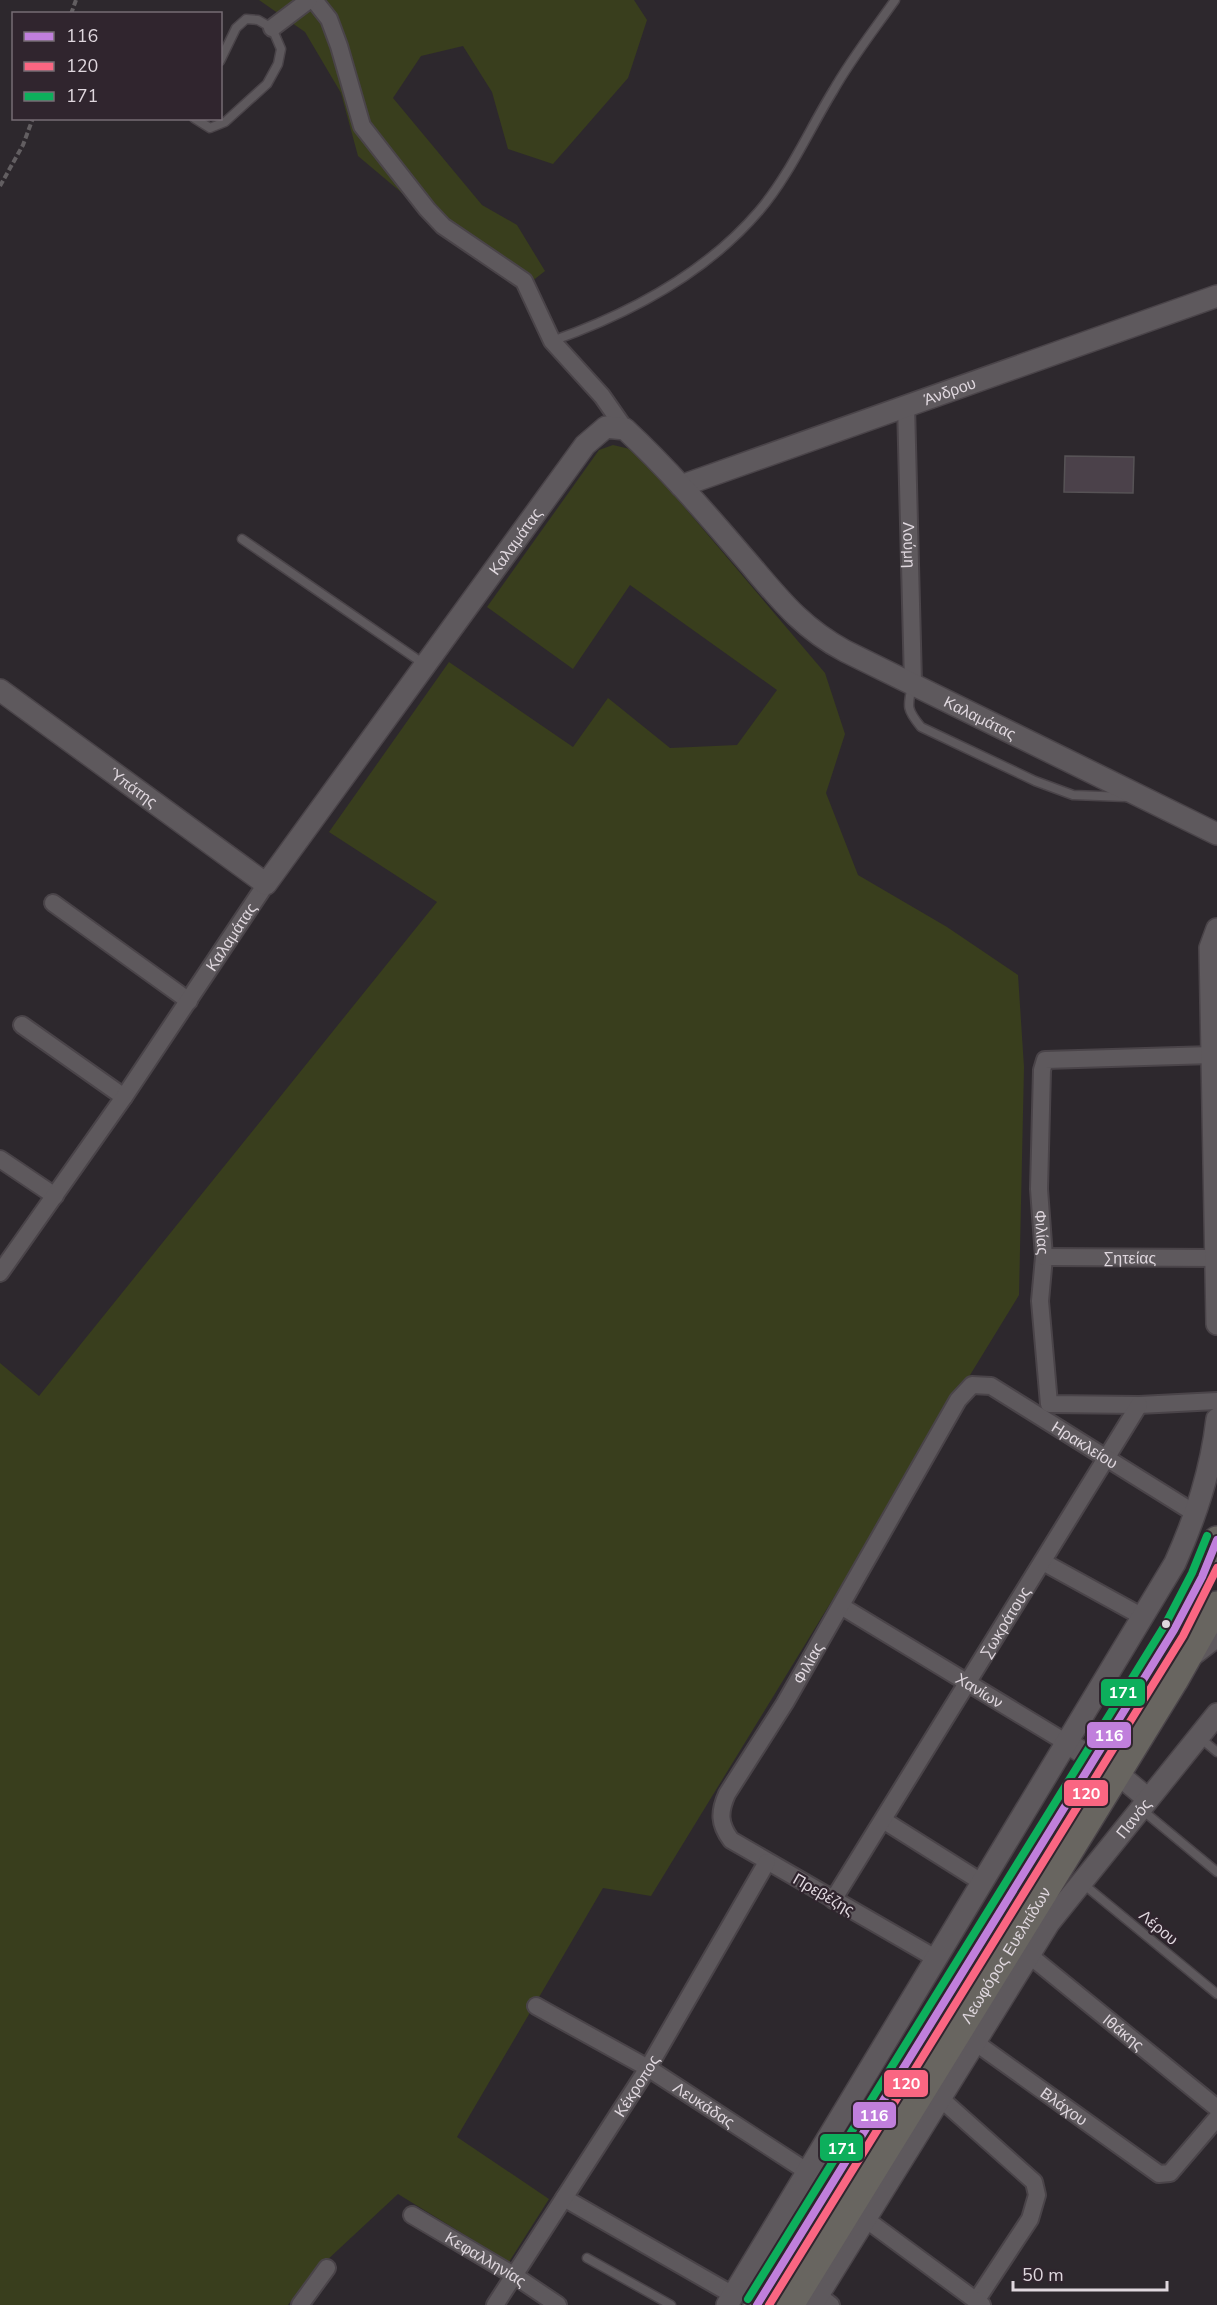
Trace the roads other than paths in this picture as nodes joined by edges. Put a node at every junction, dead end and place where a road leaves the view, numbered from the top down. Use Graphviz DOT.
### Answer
graph roads {
  1 [pos="309,0"];
  2 [pos="314,0"];
  3 [pos="895,0"];
  4 [pos="272,28"];
  5 [pos="222,58"];
  6 [pos="197,120"];
  7 [pos="1217,297"];
  8 [pos="552,341"];
  9 [pos="906,405"];
  10 [pos="625,429"];
  11 [pos="681,486"];
  12 [pos="242,539"];
  13 [pos="425,665"];
  14 [pos="913,683"];
  15 [pos="0,690"];
  16 [pos="1145,798"];
  17 [pos="1217,834"];
  18 [pos="266,884"];
  19 [pos="53,903"];
  20 [pos="1217,929"];
  21 [pos="189,1001"];
  22 [pos="22,1024"];
  23 [pos="1212,1054"];
  24 [pos="124,1097"];
  25 [pos="0,1159"];
  26 [pos="55,1196"];
  27 [pos="1044,1257"];
  28 [pos="1215,1258"];
  29 [pos="0,1273"];
  30 [pos="1217,1324"];
  31 [pos="972,1385"];
  32 [pos="1217,1401"];
  33 [pos="1049,1404"];
  34 [pos="1139,1406"];
  35 [pos="1217,1419"];
  36 [pos="1044,1420"];
  37 [pos="1106,1459"];
  38 [pos="1196,1515"];
  39 [pos="1217,1540"];
  40 [pos="1042,1562"];
  41 [pos="1175,1563"];
  42 [pos="1202,1577"];
  43 [pos="1217,1605"];
  44 [pos="841,1606"];
  45 [pos="1143,1617"];
  46 [pos="1217,1636"];
  47 [pos="1187,1659"];
  48 [pos="967,1683"];
  49 [pos="1217,1714"];
  50 [pos="1199,1737"];
  51 [pos="1067,1743"];
  52 [pos="1217,1752"];
  53 [pos="1106,1766"];
  54 [pos="1148,1800"];
  55 [pos="720,1819"];
  56 [pos="883,1820"];
  57 [pos="1039,1850"];
  58 [pos="768,1862"];
  59 [pos="994,1864"];
  60 [pos="1217,1872"];
  61 [pos="1082,1882"];
  62 [pos="983,1883"];
  63 [pos="833,1900"];
  64 [pos="1042,1916"];
  65 [pos="1029,1955"];
  66 [pos="937,1959"];
  67 [pos="1217,1994"];
  68 [pos="536,2006"];
  69 [pos="967,2036"];
  70 [pos="905,2066"];
  71 [pos="648,2068"];
  72 [pos="860,2086"];
  73 [pos="940,2098"];
  74 [pos="1217,2108"];
  75 [pos="1217,2118"];
  76 [pos="808,2172"];
  77 [pos="564,2198"];
  78 [pos="857,2214"];
  79 [pos="412,2215"];
  80 [pos="587,2258"];
  81 [pos="327,2268"];
  82 [pos="515,2276"];
  83 [pos="739,2302"];
  84 [pos="820,2302"];
  85 [pos="979,2303"];
  86 [pos="300,2305"];
  87 [pos="495,2305"];
  88 [pos="558,2305"];
  89 [pos="671,2305"];
  90 [pos="790,2305"];
  1 -- 4 [label="street"];
  2 -- 8 [label="street"];
  3 -- 8 [label="lane"];
  4 -- 5 [label="lane"];
  4 -- 6 [label="lane"];
  7 -- 9 [label="street, Άνδρου"];
  8 -- 10 [label="street"];
  9 -- 11 [label="street, Άνδρου"];
  9 -- 14 [label="street, Λούμη"];
  10 -- 11 [label="street, Καλαμάτας"];
  10 -- 13 [label="street, Καλαμάτας"];
  11 -- 14 [label="street, Καλαμάτας"];
  12 -- 13 [label="lane"];
  13 -- 18 [label="street, Καλαμάτας"];
  14 -- 16 [label="street, Καλαμάτας"];
  14 -- 16 [label="lane"];
  15 -- 18 [label="street, Ύπάτης"];
  16 -- 17 [label="street, Καλαμάτας"];
  18 -- 21 [label="street, Καλαμάτας"];
  19 -- 21 [label="street"];
  20 -- 23 [label="street"];
  21 -- 24 [label="street, Καλαμάτας"];
  22 -- 24 [label="street"];
  23 -- 27 [label="street, Φιλίας"];
  23 -- 28 [label="street"];
  24 -- 26 [label="street, Καλαμάτας"];
  25 -- 26 [label="street"];
  26 -- 29 [label="street, Καλαμάτας"];
  27 -- 28 [label="street, Σητείας"];
  27 -- 33 [label="street, Φιλίας"];
  28 -- 30 [label="street"];
  31 -- 36 [label="street, Ηρακλείου"];
  31 -- 44 [label="street, Φιλίας"];
  32 -- 34 [label="street"];
  33 -- 34 [label="street"];
  33 -- 36 [label="street"];
  34 -- 37 [label="street, Σωκράτους"];
  35 -- 38 [label="street"];
  36 -- 37 [label="street, Ηρακλείου"];
  37 -- 38 [label="street, Ηρακλείου"];
  37 -- 40 [label="street, Σωκράτους"];
  38 -- 41 [label="street"];
  39 -- 42 [label="main road, Λεωφόρος Ευελπίδων"];
  40 -- 45 [label="street"];
  40 -- 48 [label="street, Σωκράτους"];
  41 -- 42 [label="street"];
  41 -- 45 [label="street"];
  42 -- 53 [label="main road, Λεωφόρος Ευελπίδων"];
  43 -- 47 [label="main road, Λεωφόρος Ευελπίδων"];
  44 -- 48 [label="street, Χανίων"];
  44 -- 55 [label="street, Φιλίας"];
  45 -- 51 [label="street"];
  46 -- 47 [label="street"];
  47 -- 53 [label="main road, Λεωφόρος Ευελπίδων"];
  48 -- 51 [label="street, Χανίων"];
  48 -- 56 [label="street, Σωκράτους"];
  49 -- 50 [label="street, Πανός"];
  50 -- 52 [label="lane"];
  50 -- 54 [label="street, Πανός"];
  51 -- 53 [label="street, Χανίων"];
  51 -- 59 [label="street"];
  53 -- 54 [label="street, Χανίων"];
  53 -- 57 [label="main road, Λεωφόρος Ευελπίδων"];
  53 -- 64 [label="main road, Λεωφόρος Ευελπίδων"];
  54 -- 60 [label="lane"];
  54 -- 61 [label="street, Πανός"];
  55 -- 58 [label="street, Πρεβέζης"];
  56 -- 62 [label="street"];
  56 -- 63 [label="street, Σωκράτους"];
  57 -- 59 [label="street"];
  57 -- 70 [label="main road, Λεωφόρος Ευελπίδων"];
  58 -- 63 [label="street, Πρεβέζης"];
  58 -- 71 [label="street, Κέκροπος"];
  59 -- 62 [label="street"];
  61 -- 64 [label="street, Πανός"];
  61 -- 67 [label="lane, Λέρου"];
  62 -- 66 [label="street"];
  63 -- 66 [label="street, Πρεβέζης"];
  64 -- 65 [label="street, Πανός"];
  64 -- 69 [label="main road, Λεωφόρος Ευελπίδων"];
  65 -- 69 [label="street, Πανός"];
  65 -- 74 [label="street, Ιθάκης"];
  66 -- 72 [label="street"];
  68 -- 71 [label="street, Λευκάδας"];
  69 -- 73 [label="street, Πανός"];
  69 -- 75 [label="street, Βλάχου"];
  69 -- 78 [label="main road, Λεωφόρος Ευελπίδων"];
  70 -- 72 [label="street"];
  70 -- 83 [label="main road, Λεωφόρος Ευελπίδων"];
  71 -- 76 [label="street, Λευκάδας"];
  71 -- 77 [label="street, Κέκροπος"];
  72 -- 76 [label="street"];
  73 -- 78 [label="street, Πανός"];
  73 -- 85 [label="street"];
  76 -- 83 [label="street"];
  77 -- 82 [label="street, Κέκροπος"];
  77 -- 83 [label="street"];
  78 -- 84 [label="street, Πανός"];
  78 -- 85 [label="street"];
  78 -- 90 [label="main road, Λεωφόρος Ευελπίδων"];
  79 -- 82 [label="street, Κεφαλληνίας"];
  80 -- 89 [label="lane"];
  81 -- 86 [label="street"];
  82 -- 87 [label="street, Κέκροπος"];
  82 -- 88 [label="street, Κεφαλληνίας"];
}
